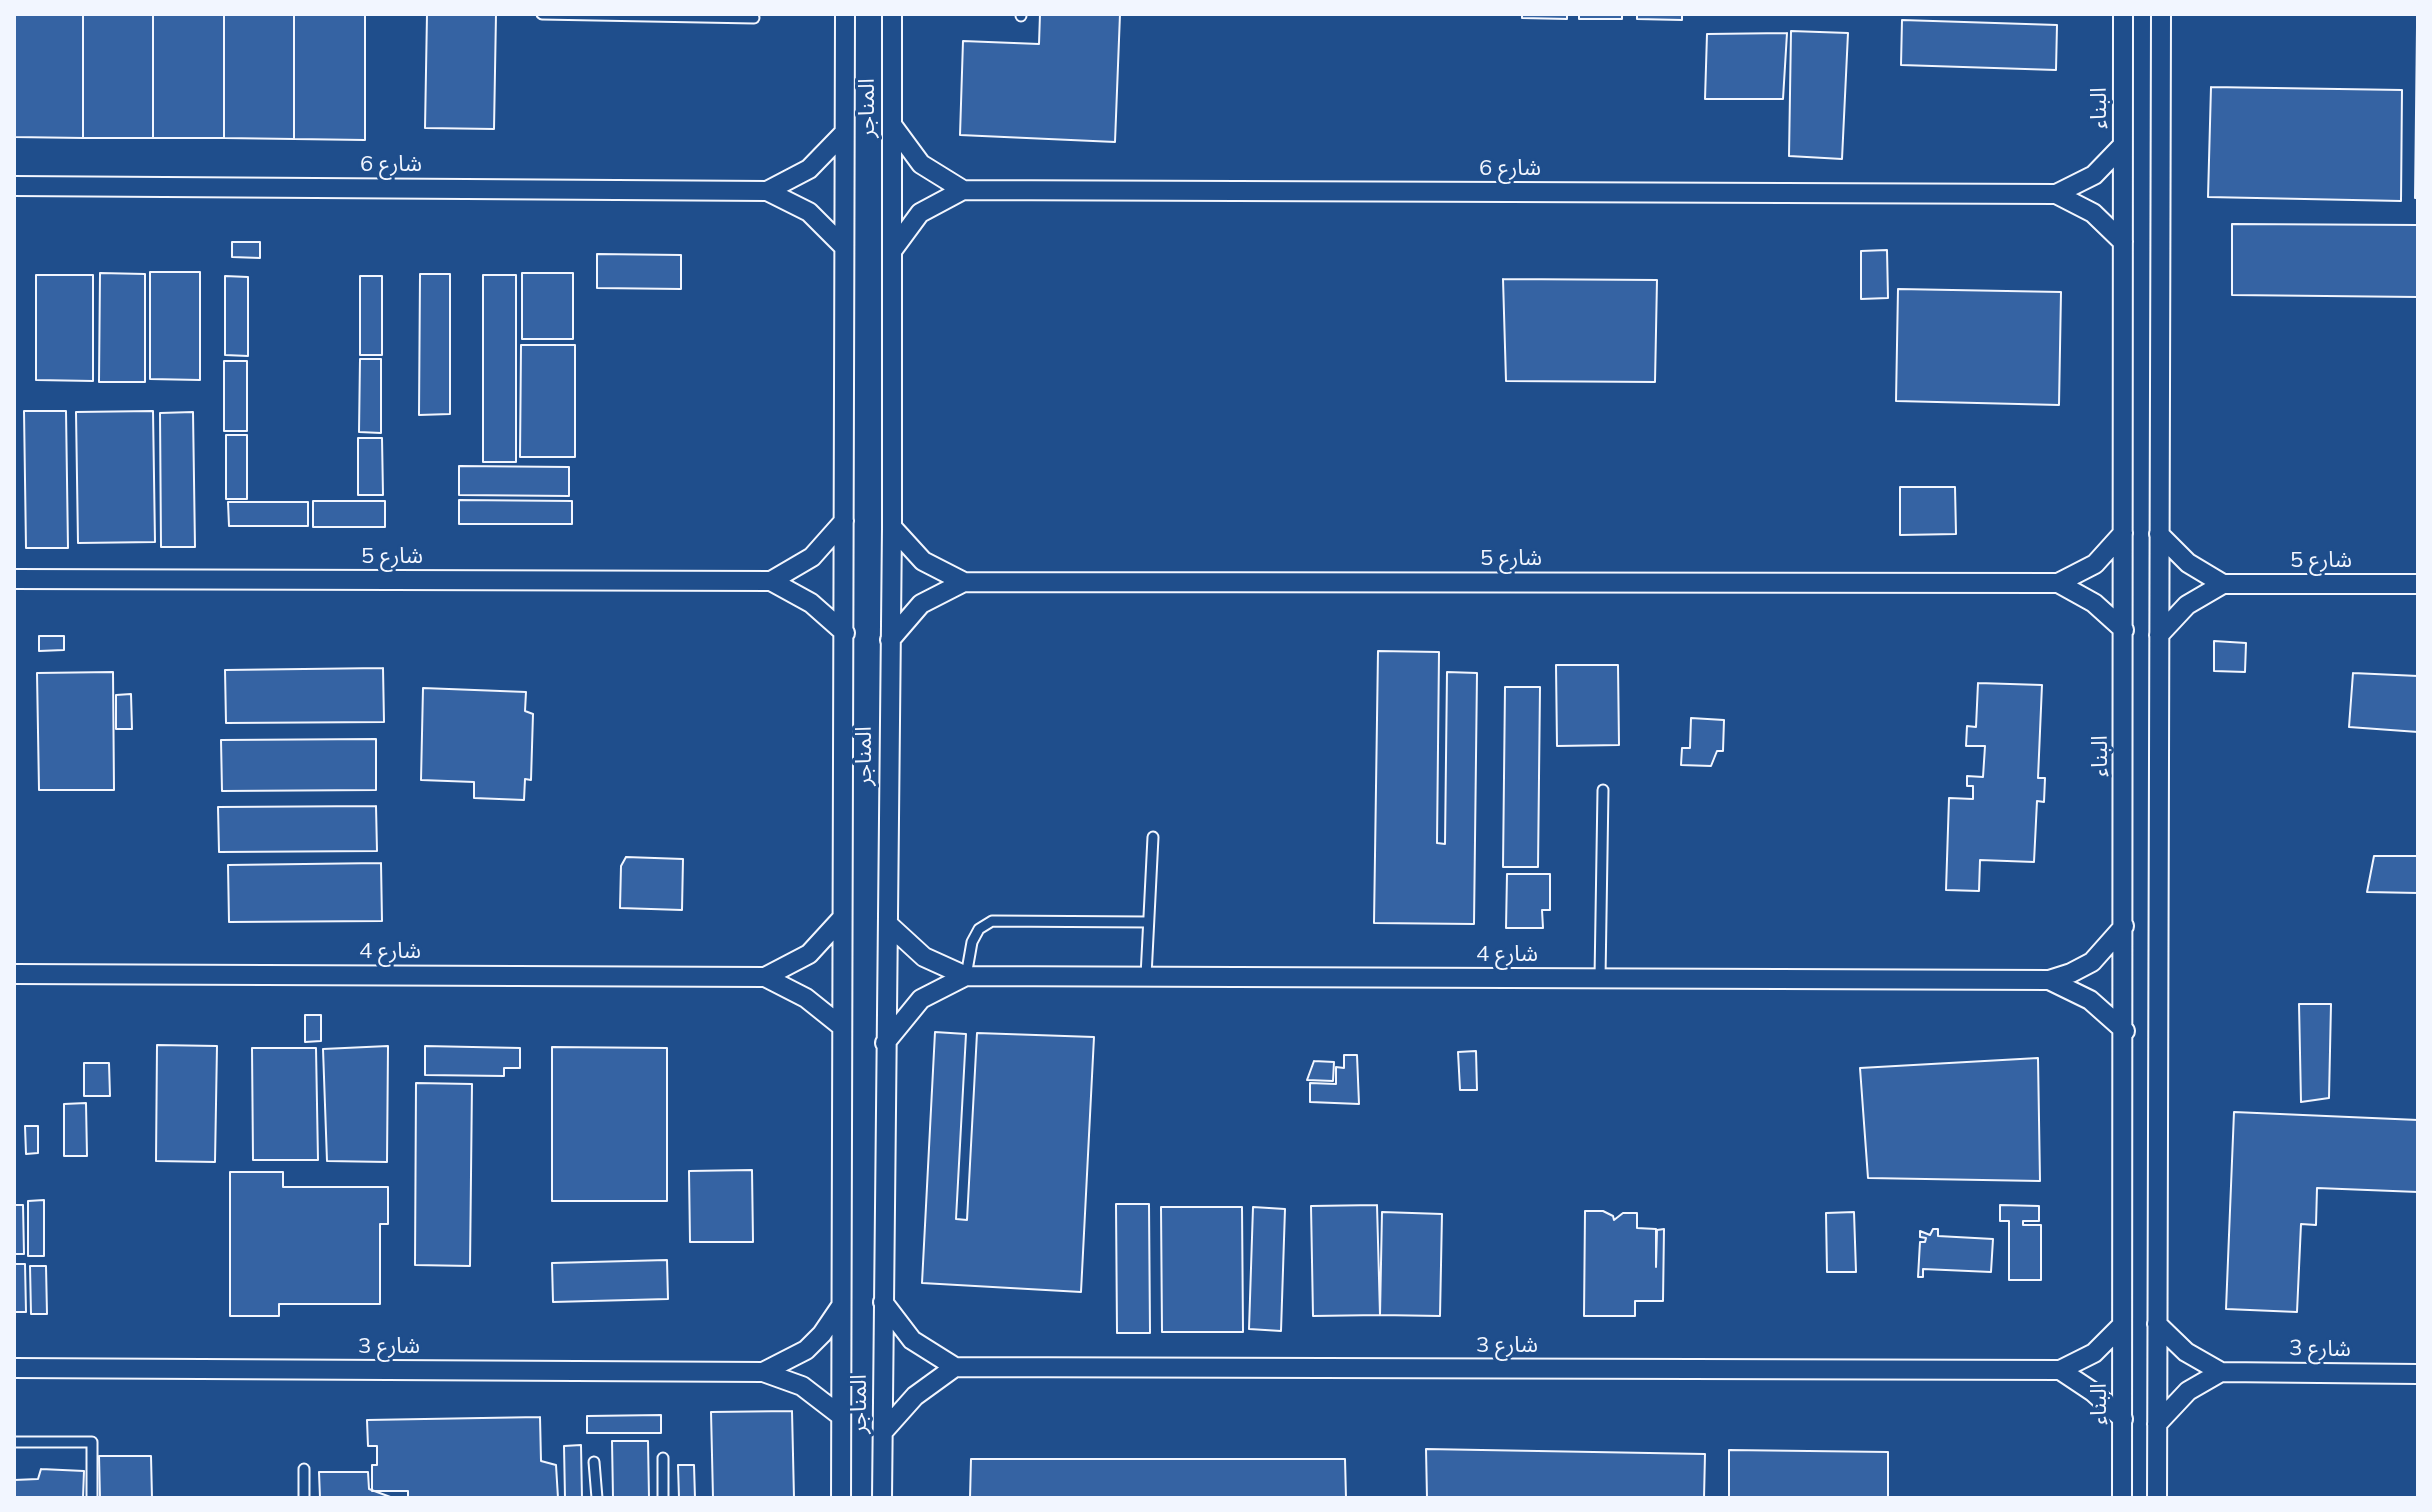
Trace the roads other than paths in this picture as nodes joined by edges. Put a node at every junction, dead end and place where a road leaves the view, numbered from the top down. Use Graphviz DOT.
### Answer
graph roads {
  1 [pos="542,14"];
  2 [pos="845,14"];
  3 [pos="892,14"];
  4 [pos="2123,14"];
  5 [pos="2161,14"];
  6 [pos="754,18"];
  7 [pos="891,124"];
  8 [pos="842,135"];
  9 [pos="2122,146"];
  10 [pos="14,186"];
  11 [pos="963,190"];
  12 [pos="767,191"];
  13 [pos="2056,194"];
  14 [pos="2123,242"];
  15 [pos="842,245"];
  16 [pos="890,253"];
  17 [pos="844,521"];
  18 [pos="892,527"];
  19 [pos="2123,533"];
  20 [pos="2159,534"];
  21 [pos="14,579"];
  22 [pos="771,581"];
  23 [pos="964,582"];
  24 [pos="2058,583"];
  25 [pos="2223,584"];
  26 [pos="2418,584"];
  27 [pos="2124,630"];
  28 [pos="845,633"];
  29 [pos="2159,635"];
  30 [pos="889,641"];
  31 [pos="1603,790"];
  32 [pos="1153,837"];
  33 [pos="842,918"];
  34 [pos="1148,922"];
  35 [pos="888,924"];
  36 [pos="2124,926"];
  37 [pos="14,974"];
  38 [pos="966,976"];
  39 [pos="1146,976"];
  40 [pos="765,977"];
  41 [pos="1600,978"];
  42 [pos="2049,980"];
  43 [pos="841,1026"];
  44 [pos="2125,1031"];
  45 [pos="885,1043"];
  46 [pos="882,1299"];
  47 [pos="841,1306"];
  48 [pos="2157,1324"];
  49 [pos="2121,1326"];
  50 [pos="955,1367"];
  51 [pos="14,1368"];
  52 [pos="2060,1370"];
  53 [pos="763,1372"];
  54 [pos="2221,1372"];
  55 [pos="2418,1374"];
  56 [pos="841,1416"];
  57 [pos="2123,1419"];
  58 [pos="2157,1424"];
  59 [pos="882,1433"];
  60 [pos="14,1442"];
  61 [pos="840,1448"];
  62 [pos="663,1458"];
  63 [pos="594,1462"];
  64 [pos="304,1469"];
  65 [pos="883,1471"];
  66 [pos="92,1498"];
  67 [pos="304,1498"];
  68 [pos="597,1498"];
  69 [pos="663,1498"];
  70 [pos="829,1498"];
  71 [pos="841,1498"];
  72 [pos="882,1498"];
  73 [pos="890,1498"];
  74 [pos="2122,1498"];
  75 [pos="2157,1498"];
  1 -- 6 [label="lane"];
  2 -- 8 [label="street, المناجر"];
  3 -- 7 [label="street, المناجر"];
  4 -- 9 [label="street, البناء"];
  5 -- 20 [label="street"];
  7 -- 11 [label="street"];
  7 -- 16 [label="street, المناجر"];
  8 -- 12 [label="street, شارع 6"];
  8 -- 15 [label="street, المناجر"];
  9 -- 13 [label="street, شارع 6"];
  9 -- 14 [label="street, البناء"];
  10 -- 12 [label="street, شارع 6"];
  11 -- 13 [label="street, شارع 6"];
  11 -- 16 [label="street, شارع 6"];
  12 -- 15 [label="street, شارع 6"];
  13 -- 14 [label="street, شارع 6"];
  14 -- 19 [label="street, البناء"];
  15 -- 17 [label="street, المناجر"];
  16 -- 18 [label="street, المناجر"];
  17 -- 22 [label="street"];
  17 -- 28 [label="street, المناجر"];
  18 -- 23 [label="street, شارع 5"];
  18 -- 30 [label="street, المناجر"];
  19 -- 24 [label="street, شارع 5"];
  19 -- 27 [label="street, البناء"];
  20 -- 25 [label="street"];
  20 -- 29 [label="street"];
  21 -- 22 [label="street, شارع 5"];
  22 -- 28 [label="street, شارع 5"];
  23 -- 24 [label="street, شارع 5"];
  23 -- 30 [label="street, شارع 5"];
  24 -- 27 [label="street, شارع 5"];
  25 -- 26 [label="street, شارع 5"];
  25 -- 29 [label="street"];
  27 -- 36 [label="street, البناء"];
  28 -- 33 [label="street, المناجر"];
  29 -- 48 [label="street"];
  30 -- 35 [label="street, المناجر"];
  31 -- 41 [label="lane"];
  32 -- 34 [label="lane"];
  33 -- 40 [label="street, شارع 4"];
  33 -- 43 [label="street, المناجر"];
  34 -- 38 [label="lane"];
  34 -- 39 [label="lane"];
  35 -- 38 [label="street, شارع 4"];
  35 -- 45 [label="street, المناجر"];
  36 -- 42 [label="street, شارع 4"];
  36 -- 44 [label="street, البناء"];
  37 -- 40 [label="street, شارع 4"];
  38 -- 39 [label="street, شارع 4"];
  38 -- 45 [label="street, شارع 4"];
  39 -- 41 [label="street, شارع 4"];
  40 -- 43 [label="street, شارع 4"];
  41 -- 42 [label="street, شارع 4"];
  42 -- 44 [label="street, شارع 4"];
  43 -- 47 [label="street, المناجر"];
  44 -- 49 [label="street, البناء"];
  45 -- 46 [label="street, المناجر"];
  46 -- 50 [label="street"];
  46 -- 59 [label="street, المناجر"];
  47 -- 53 [label="street, شارع 3"];
  47 -- 56 [label="street, المناجر"];
  48 -- 54 [label="street, شارع 3"];
  48 -- 58 [label="street"];
  49 -- 52 [label="street, شارع 3"];
  49 -- 57 [label="street, البناء"];
  50 -- 52 [label="street, شارع 3"];
  50 -- 59 [label="street"];
  51 -- 53 [label="street, شارع 3"];
  52 -- 57 [label="street"];
  53 -- 56 [label="street, شارع 3"];
  54 -- 55 [label="street, شارع 3"];
  54 -- 58 [label="street"];
  56 -- 61 [label="street, المناجر"];
  57 -- 74 [label="street, البناء"];
  58 -- 75 [label="street"];
  59 -- 65 [label="street, المناجر"];
  60 -- 66 [label="lane"];
  61 -- 70 [label="street, المناجر"];
  61 -- 71 [label="street, المناجر"];
  62 -- 69 [label="lane"];
  63 -- 68 [label="lane"];
  64 -- 67 [label="lane"];
  65 -- 72 [label="street, المناجر"];
  65 -- 73 [label="street"];
}
